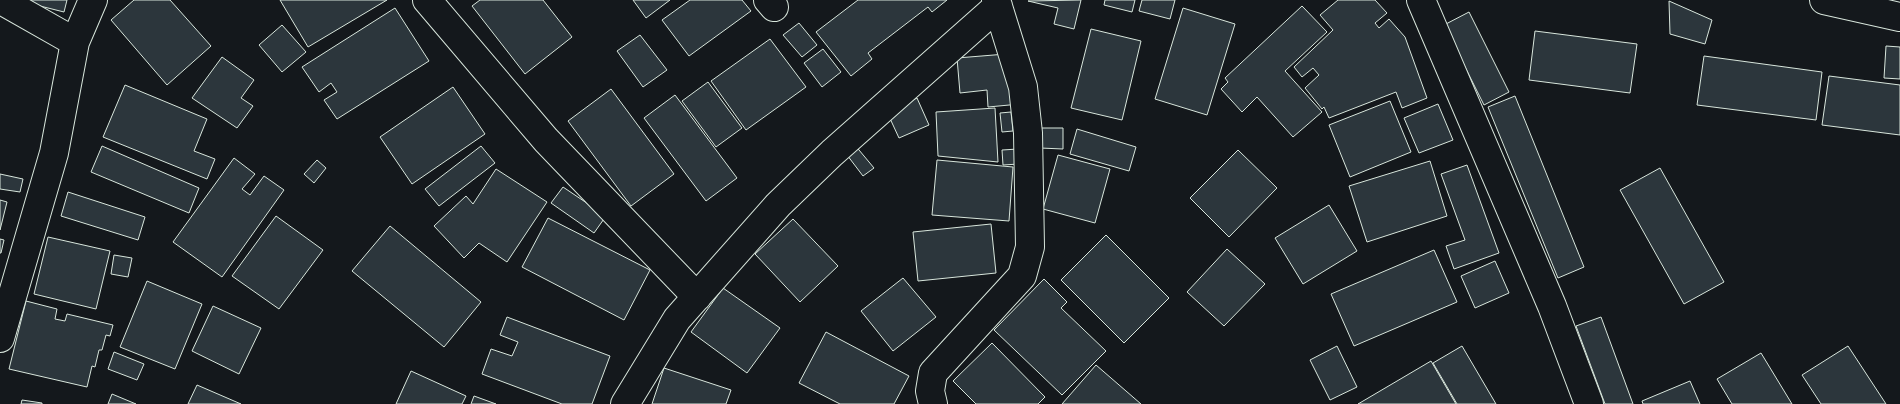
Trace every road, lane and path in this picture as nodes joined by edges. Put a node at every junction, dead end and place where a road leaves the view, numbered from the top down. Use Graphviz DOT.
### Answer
graph roads {
  1 [pos="1,0"];
  2 [pos="93,0"];
  3 [pos="426,0"];
  4 [pos="1421,0"];
  5 [pos="1824,0"];
  6 [pos="997,3"];
  7 [pos="1900,17"];
  8 [pos="75,42"];
  9 [pos="697,297"];
  10 [pos="0,338"];
  11 [pos="624,404"];
  12 [pos="933,404"];
  13 [pos="1589,404"];
  1 -- 8 [label="street"];
  2 -- 8 [label="street"];
  3 -- 9 [label="street"];
  4 -- 13 [label="street"];
  5 -- 7 [label="street"];
  6 -- 9 [label="street"];
  6 -- 12 [label="street"];
  8 -- 10 [label="street"];
  9 -- 11 [label="street"];
}
